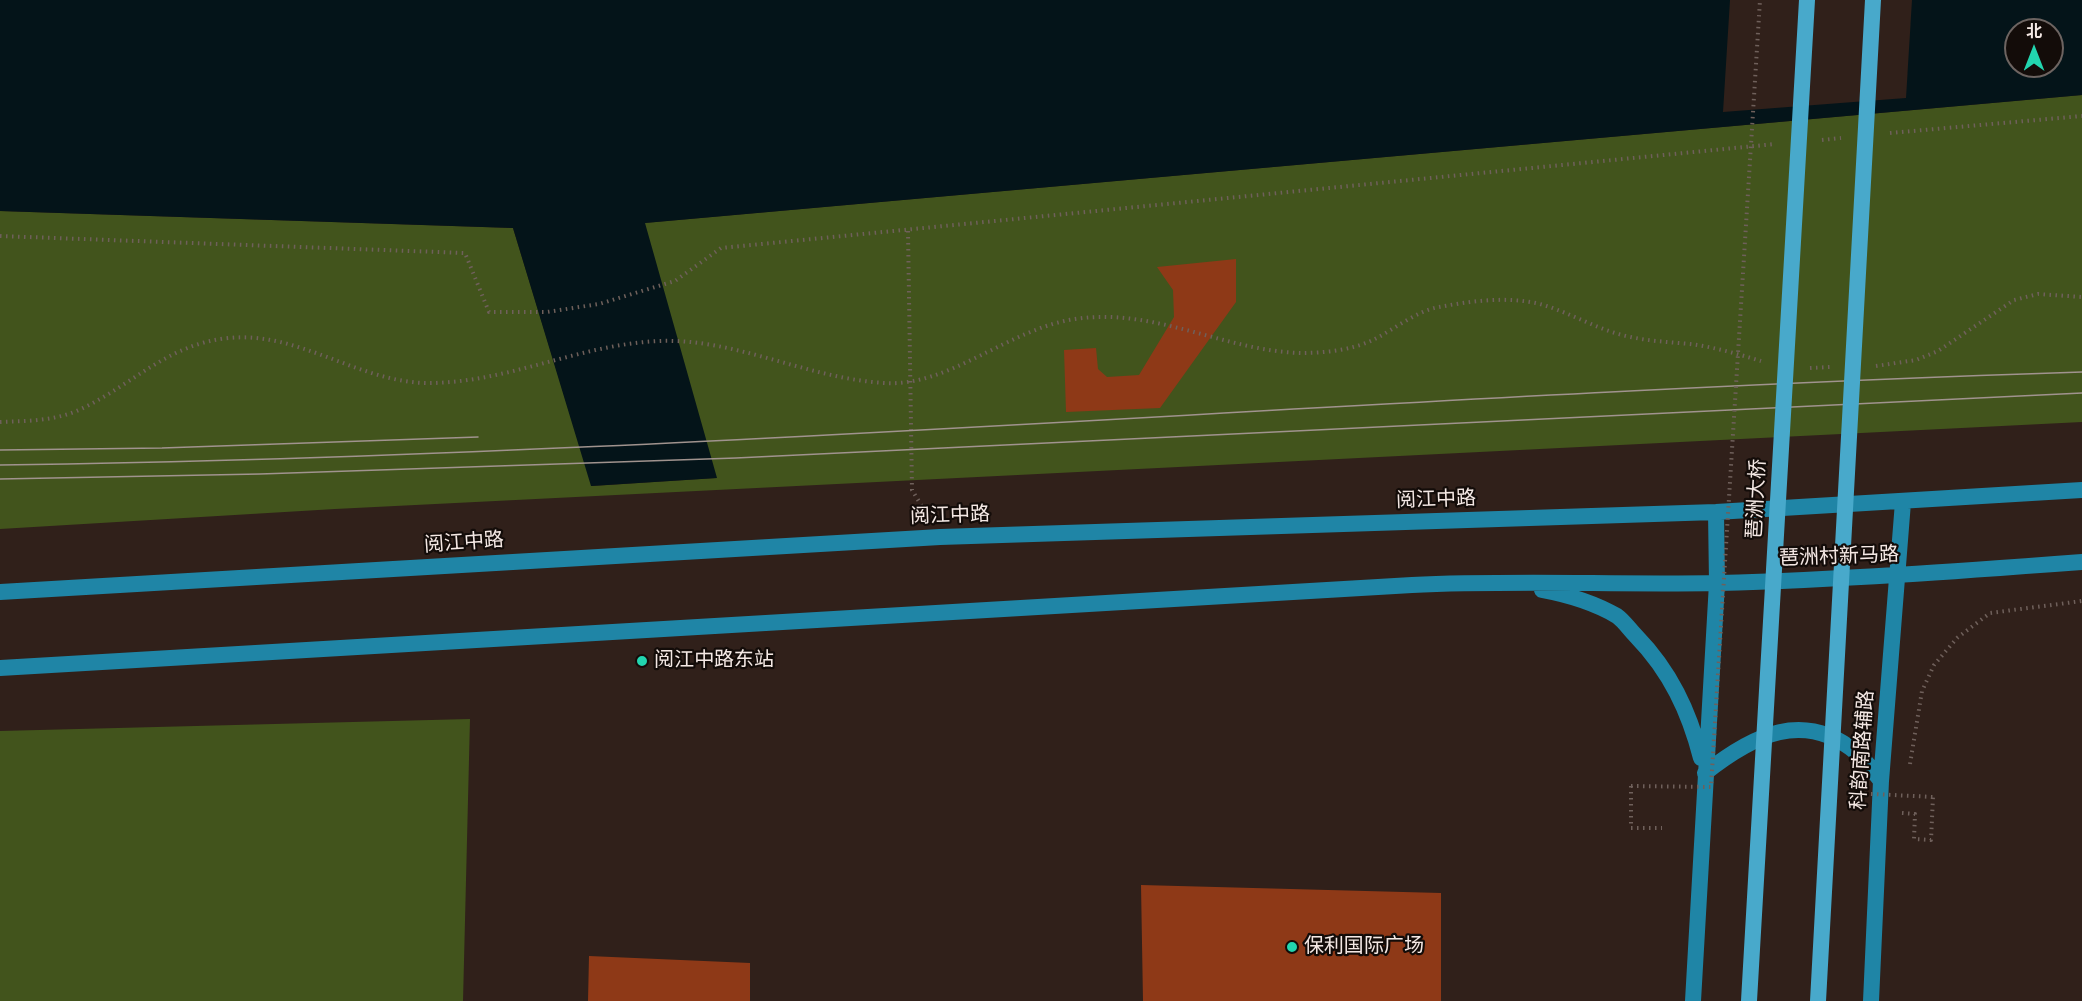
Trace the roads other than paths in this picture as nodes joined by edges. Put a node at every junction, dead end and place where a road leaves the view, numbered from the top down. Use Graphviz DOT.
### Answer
graph roads {
  1 [pos="1807,0"];
  2 [pos="1873,0"];
  3 [pos="2082,490"];
  4 [pos="1903,502"];
  5 [pos="1716,512"];
  6 [pos="2082,562"];
  7 [pos="1896,576"];
  8 [pos="1489,582"];
  9 [pos="1717,583"];
  10 [pos="0,592"];
  11 [pos="0,668"];
  12 [pos="1706,773"];
  13 [pos="1881,781"];
  14 [pos="1693,1001"];
  15 [pos="1749,1001"];
  16 [pos="1818,1001"];
  17 [pos="1871,1001"];
  1 -- 15 [label="highway, 琶洲大桥, bridge"];
  2 -- 16 [label="highway, bridge"];
  3 -- 4 [label="main road"];
  4 -- 5 [label="main road, 阅江中路"];
  4 -- 7 [label="main road, 科韵南路辅路"];
  5 -- 9 [label="main road"];
  5 -- 10 [label="main road, 阅江中路"];
  6 -- 7 [label="main road, 琶洲村新马路"];
  7 -- 9 [label="main road, 琶洲村新马路"];
  7 -- 13 [label="main road, 科韵南路辅路"];
  8 -- 9 [label="main road, 琶洲村新马路"];
  8 -- 11 [label="main road"];
  8 -- 12 [label="main road"];
  9 -- 12 [label="main road"];
  12 -- 13 [label="main road"];
  12 -- 14 [label="main road"];
  13 -- 17 [label="main road, 科韵南路辅路"];
}
